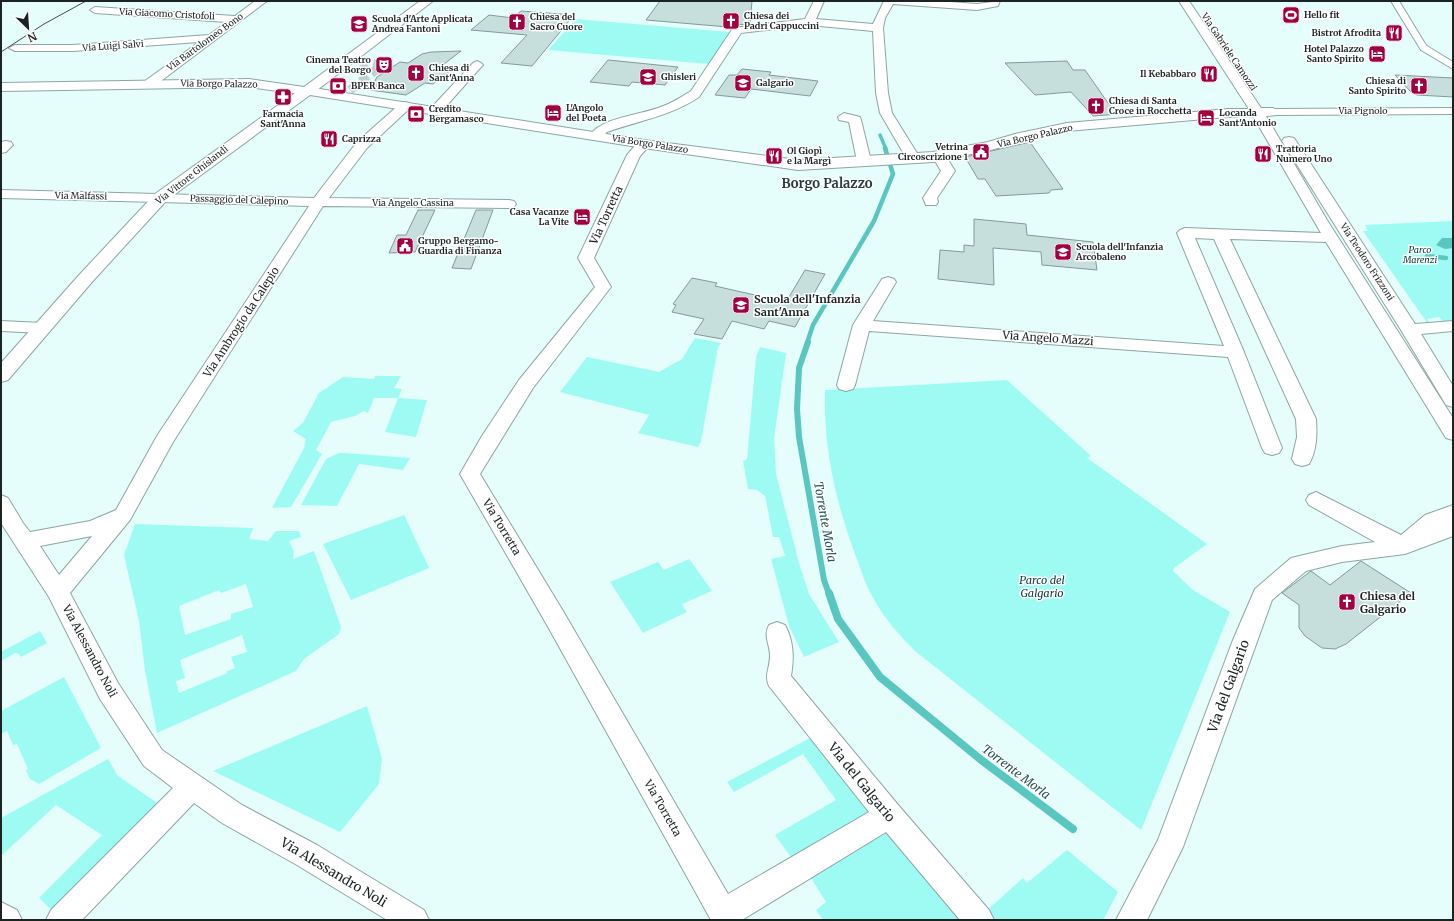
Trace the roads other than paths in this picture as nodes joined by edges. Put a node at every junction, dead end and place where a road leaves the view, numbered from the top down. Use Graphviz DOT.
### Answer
graph roads {
  1 [pos="262,1"];
  2 [pos="427,1"];
  3 [pos="819,1"];
  4 [pos="889,1"];
  5 [pos="893,1"];
  6 [pos="995,1"];
  7 [pos="1395,1"];
  8 [pos="1187,2"];
  9 [pos="95,10"];
  10 [pos="238,19"];
  11 [pos="809,22"];
  12 [pos="878,28"];
  13 [pos="211,38"];
  14 [pos="15,48"];
  15 [pos="477,65"];
  16 [pos="1453,66"];
  17 [pos="149,84"];
  18 [pos="1,87"];
  19 [pos="307,91"];
  20 [pos="405,106"];
  21 [pos="436,110"];
  22 [pos="1453,111"];
  23 [pos="1228,113"];
  24 [pos="1260,114"];
  25 [pos="844,117"];
  26 [pos="597,135"];
  27 [pos="644,144"];
  28 [pos="939,156"];
  29 [pos="910,158"];
  30 [pos="868,160"];
  31 [pos="1,194"];
  32 [pos="161,197"];
  33 [pos="318,202"];
  34 [pos="931,202"];
  35 [pos="509,204"];
  36 [pos="1220,234"];
  37 [pos="1331,242"];
  38 [pos="888,282"];
  39 [pos="862,325"];
  40 [pos="1,326"];
  41 [pos="1453,326"];
  42 [pos="43,328"];
  43 [pos="1410,330"];
  44 [pos="1235,352"];
  45 [pos="2,374"];
  46 [pos="846,384"];
  47 [pos="1453,401"];
  48 [pos="1453,433"];
  49 [pos="1272,448"];
  50 [pos="1302,459"];
  51 [pos="1316,500"];
  52 [pos="1,503"];
  53 [pos="1453,512"];
  54 [pos="123,515"];
  55 [pos="1453,527"];
  56 [pos="25,542"];
  57 [pos="1405,546"];
  58 [pos="58,592"];
  59 [pos="777,632"];
  60 [pos="192,787"];
  61 [pos="888,815"];
  62 [pos="1,917"];
  63 [pos="725,917"];
  64 [pos="7,920"];
  65 [pos="61,920"];
  66 [pos="414,920"];
  67 [pos="979,920"];
  68 [pos="1131,920"];
  1 -- 10 [label="street, Via Bartolomeo Bono"];
  2 -- 19 [label="street, Via Vittore Ghislandi"];
  3 -- 11 [label="street"];
  4 -- 12 [label="street"];
  5 -- 6 [label="street"];
  7 -- 16 [label="street"];
  8 -- 24 [label="street, Via Gabriele Camozzi"];
  8 -- 24 [label="street, Via Gabriele Camozzi"];
  9 -- 10 [label="street, Via Giacomo Cristofoli"];
  10 -- 13 [label="street, Via Bartolomeo Bono"];
  11 -- 12 [label="street"];
  11 -- 26 [label="street"];
  12 -- 29 [label="street"];
  13 -- 14 [label="street, Via Luigi Salvi"];
  13 -- 17 [label="street, Via Bartolomeo Bono"];
  15 -- 21 [label="street"];
  17 -- 18 [label="street, Via Borgo Palazzo"];
  17 -- 19 [label="street, Via Borgo Palazzo"];
  19 -- 20 [label="street, Via Borgo Palazzo"];
  19 -- 32 [label="street, Via Vittore Ghislandi"];
  20 -- 21 [label="street, Via Borgo Palazzo"];
  20 -- 33 [label="street, Via Ambrogio da Calepio"];
  21 -- 26 [label="street, Via Borgo Palazzo"];
  22 -- 24 [label="street, Via Pignolo"];
  23 -- 24 [label="street"];
  23 -- 28 [label="street, Via Borgo Palazzo"];
  24 -- 37 [label="street, Via Teodoro Frizzoni"];
  24 -- 43 [label="street, Via Teodoro Frizzoni"];
  25 -- 30 [label="street"];
  26 -- 27 [label="street, Via Borgo Palazzo"];
  27 -- 30 [label="street, Via Borgo Palazzo"];
  27 -- 63 [label="street, Via Torretta"];
  28 -- 29 [label="street, Via Borgo Palazzo"];
  28 -- 34 [label="street"];
  29 -- 30 [label="street, Via Borgo Palazzo"];
  31 -- 32 [label="street, Via Malfassi"];
  32 -- 33 [label="street, Passaggio del Calepino"];
  32 -- 42 [label="street, Via Vittore Ghislandi"];
  33 -- 35 [label="street, Via Angelo Cassina"];
  33 -- 54 [label="street, Via Ambrogio da Calepio"];
  36 -- 37 [label="street"];
  36 -- 44 [label="street"];
  36 -- 50 [label="street"];
  37 -- 48 [label="street, Via Teodoro Frizzoni"];
  38 -- 39 [label="street"];
  39 -- 44 [label="street, Via Angelo Mazzi"];
  39 -- 46 [label="street"];
  40 -- 42 [label="street"];
  41 -- 43 [label="street"];
  42 -- 45 [label="street, Via Vittore Ghislandi"];
  43 -- 47 [label="street, Via Teodoro Frizzoni"];
  44 -- 49 [label="street"];
  51 -- 57 [label="street"];
  52 -- 56 [label="street, Via Alessandro Noli"];
  53 -- 57 [label="street"];
  54 -- 56 [label="street"];
  54 -- 58 [label="street, Via Ambrogio da Calepio"];
  55 -- 57 [label="street, Via del Galgario"];
  56 -- 58 [label="street, Via Alessandro Noli"];
  57 -- 68 [label="street, Via del Galgario"];
  58 -- 60 [label="street, Via Alessandro Noli"];
  59 -- 61 [label="street, Via del Galgario"];
  60 -- 65 [label="street"];
  60 -- 66 [label="street, Via Alessandro Noli"];
  61 -- 63 [label="street"];
  61 -- 67 [label="street, Via del Galgario"];
  62 -- 64 [label="street"];
}
